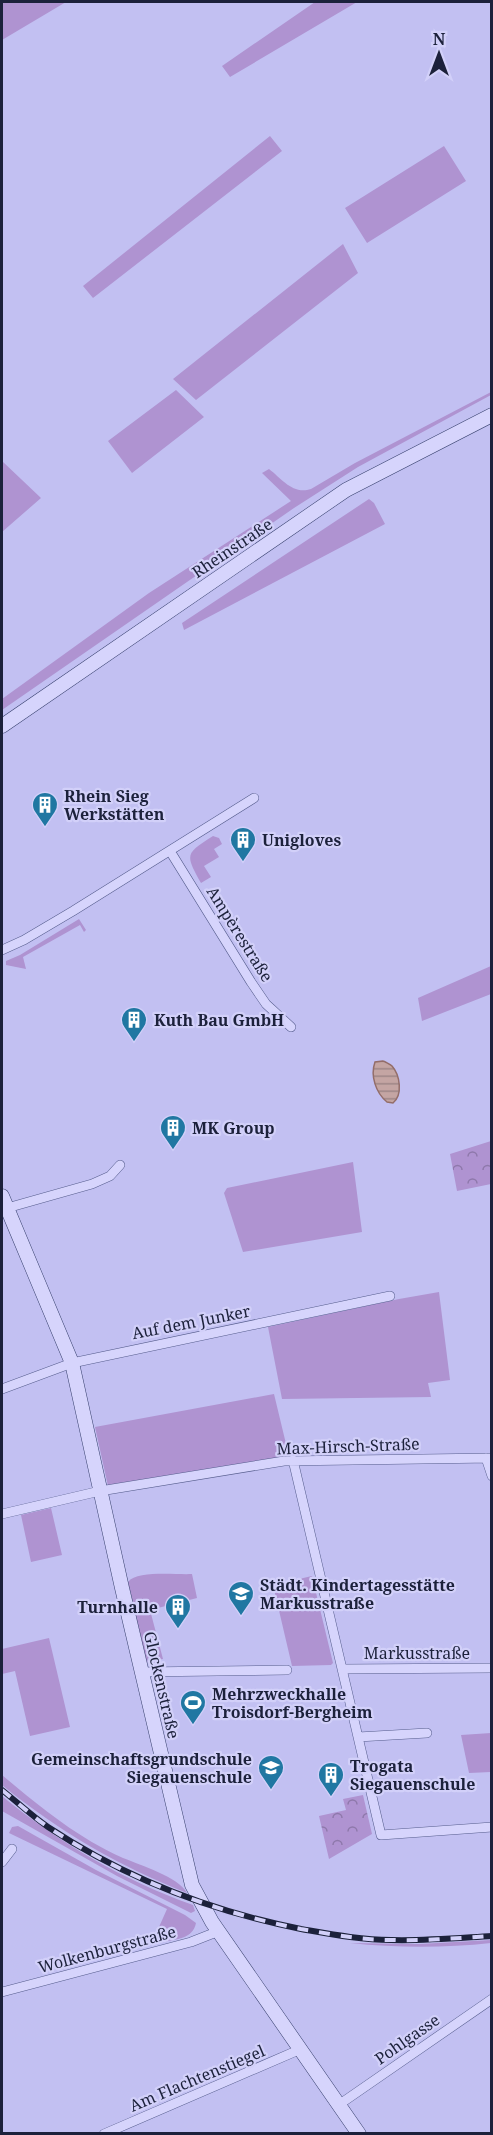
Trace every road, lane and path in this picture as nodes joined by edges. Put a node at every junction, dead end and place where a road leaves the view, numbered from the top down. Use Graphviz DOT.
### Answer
graph roads {
  1 [pos="492,415"];
  2 [pos="2,726"];
  3 [pos="254,798"];
  4 [pos="170,851"];
  5 [pos="2,950"];
  6 [pos="291,1027"];
  7 [pos="120,1165"];
  8 [pos="4,1202"];
  9 [pos="390,1296"];
  10 [pos="72,1363"];
  11 [pos="2,1389"];
  12 [pos="489,1458"];
  13 [pos="293,1460"];
  14 [pos="492,1476"];
  15 [pos="100,1491"];
  16 [pos="2,1514"];
  17 [pos="492,1668"];
  18 [pos="342,1669"];
  19 [pos="287,1670"];
  20 [pos="142,1672"];
  21 [pos="427,1732"];
  22 [pos="358,1737"];
  23 [pos="492,1827"];
  24 [pos="12,1849"];
  25 [pos="2,1862"];
  26 [pos="219,1930"];
  27 [pos="2,1992"];
  28 [pos="492,1999"];
  29 [pos="301,2049"];
  30 [pos="340,2104"];
  31 [pos="104,2133"];
  32 [pos="359,2133"];
  1 -- 2 [label="street, Rheinstraße"];
  3 -- 4 [label="street"];
  4 -- 5 [label="street"];
  4 -- 6 [label="street, Ampèrestraße"];
  7 -- 8 [label="street, Glockenstraße"];
  8 -- 10 [label="street, Glockenstraße"];
  9 -- 10 [label="street, Auf dem Junker"];
  10 -- 11 [label="street, Auf dem Junker"];
  10 -- 15 [label="street, Glockenstraße"];
  12 -- 13 [label="street, Max-Hirsch-Straße"];
  12 -- 14 [label="street"];
  13 -- 15 [label="street, Max-Hirsch-Straße"];
  13 -- 18 [label="street"];
  15 -- 16 [label="street, Max-Hirsch-Straße"];
  15 -- 20 [label="street, Glockenstraße"];
  17 -- 18 [label="street, Markusstraße"];
  18 -- 22 [label="street"];
  19 -- 20 [label="street"];
  20 -- 26 [label="street, Glockenstraße"];
  21 -- 22 [label="street"];
  22 -- 23 [label="street"];
  24 -- 25 [label="street"];
  26 -- 27 [label="street, Wolkenburgstraße"];
  26 -- 29 [label="street, Glockenstraße"];
  28 -- 30 [label="street, Pohlgasse"];
  29 -- 30 [label="street, Glockenstraße"];
  29 -- 31 [label="street, Am Flachtenstiegel"];
  30 -- 32 [label="street, Glockenstraße"];
}
